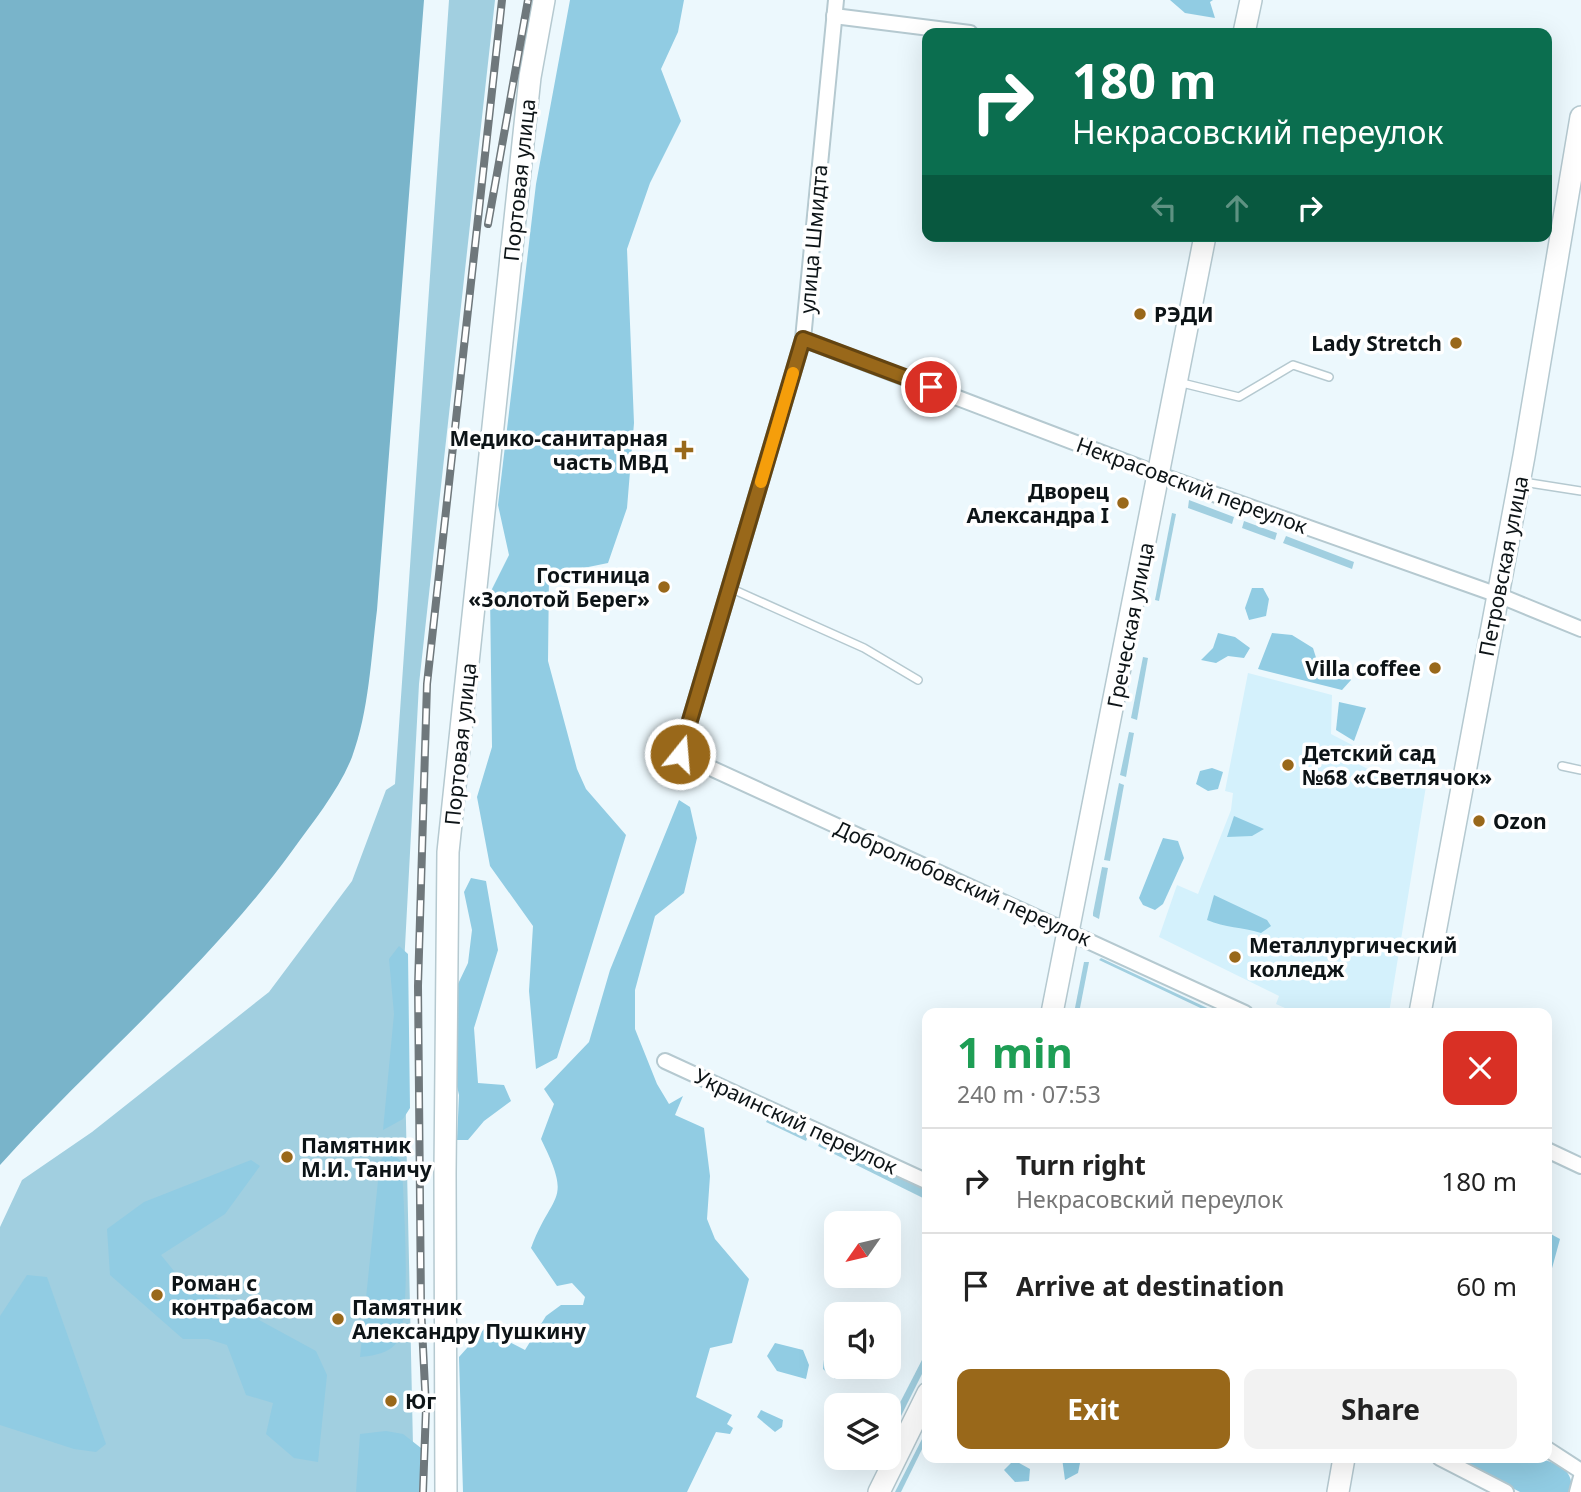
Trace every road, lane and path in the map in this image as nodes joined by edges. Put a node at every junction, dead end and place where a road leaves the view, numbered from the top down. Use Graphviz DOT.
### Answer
graph roads {
  1 [pos="544,0"];
  2 [pos="836,0"];
  3 [pos="1245,2"];
  4 [pos="834,16"];
  5 [pos="930,28"];
  6 [pos="1244,28"];
  7 [pos="1581,117"];
  8 [pos="1204,242"];
  9 [pos="803,339"];
  10 [pos="1329,377"];
  11 [pos="1177,382"];
  12 [pos="1160,475"];
  13 [pos="1519,481"];
  14 [pos="1581,491"];
  15 [pos="729,587"];
  16 [pos="1498,595"];
  17 [pos="1581,629"];
  18 [pos="918,680"];
  19 [pos="680,754"];
  20 [pos="1562,766"];
  21 [pos="1581,770"];
  22 [pos="1069,931"];
  23 [pos="1053,1008"];
  24 [pos="1234,1008"];
  25 [pos="1421,1008"];
  26 [pos="665,1061"];
  27 [pos="1552,1152"];
  28 [pos="1581,1166"];
  29 [pos="922,1179"];
  30 [pos="922,1405"];
  31 [pos="1552,1452"];
  32 [pos="1343,1463"];
  33 [pos="1450,1463"];
  34 [pos="1581,1471"];
  35 [pos="1581,1477"];
  36 [pos="446,1492"];
  37 [pos="879,1492"];
  38 [pos="1338,1492"];
  39 [pos="1506,1492"];
  40 [pos="1577,1492"];
  1 -- 36 [label="main road, Портовая улица"];
  2 -- 4 [label="street, улица Шмидта"];
  3 -- 6 [label="main road"];
  4 -- 5 [label="street"];
  4 -- 9 [label="street, улица Шмидта"];
  7 -- 13 [label="main road, Петровская улица"];
  8 -- 11 [label="main road, Греческая улица"];
  9 -- 12 [label="street, Некрасовский переулок"];
  9 -- 15 [label="street, улица Шмидта"];
  10 -- 11 [label="lane"];
  11 -- 12 [label="main road, Греческая улица"];
  12 -- 16 [label="street, Некрасовский переулок"];
  12 -- 22 [label="main road, Греческая улица"];
  13 -- 14 [label="lane"];
  13 -- 16 [label="main road, Петровская улица"];
  15 -- 18 [label="lane"];
  15 -- 19 [label="street, улица Шмидта"];
  16 -- 17 [label="street, Некрасовский переулок"];
  16 -- 25 [label="main road, Петровская улица"];
  19 -- 22 [label="street, Добролюбовский переулок"];
  20 -- 21 [label="lane"];
  22 -- 23 [label="main road, Греческая улица"];
  22 -- 24 [label="street, Добролюбовский переулок"];
  26 -- 29 [label="street, Украинский переулок"];
  27 -- 28 [label="street"];
  30 -- 37 [label="main road"];
  31 -- 34 [label="street"];
  32 -- 38 [label="main road"];
  33 -- 39 [label="street"];
  35 -- 40 [label="street"];
}
